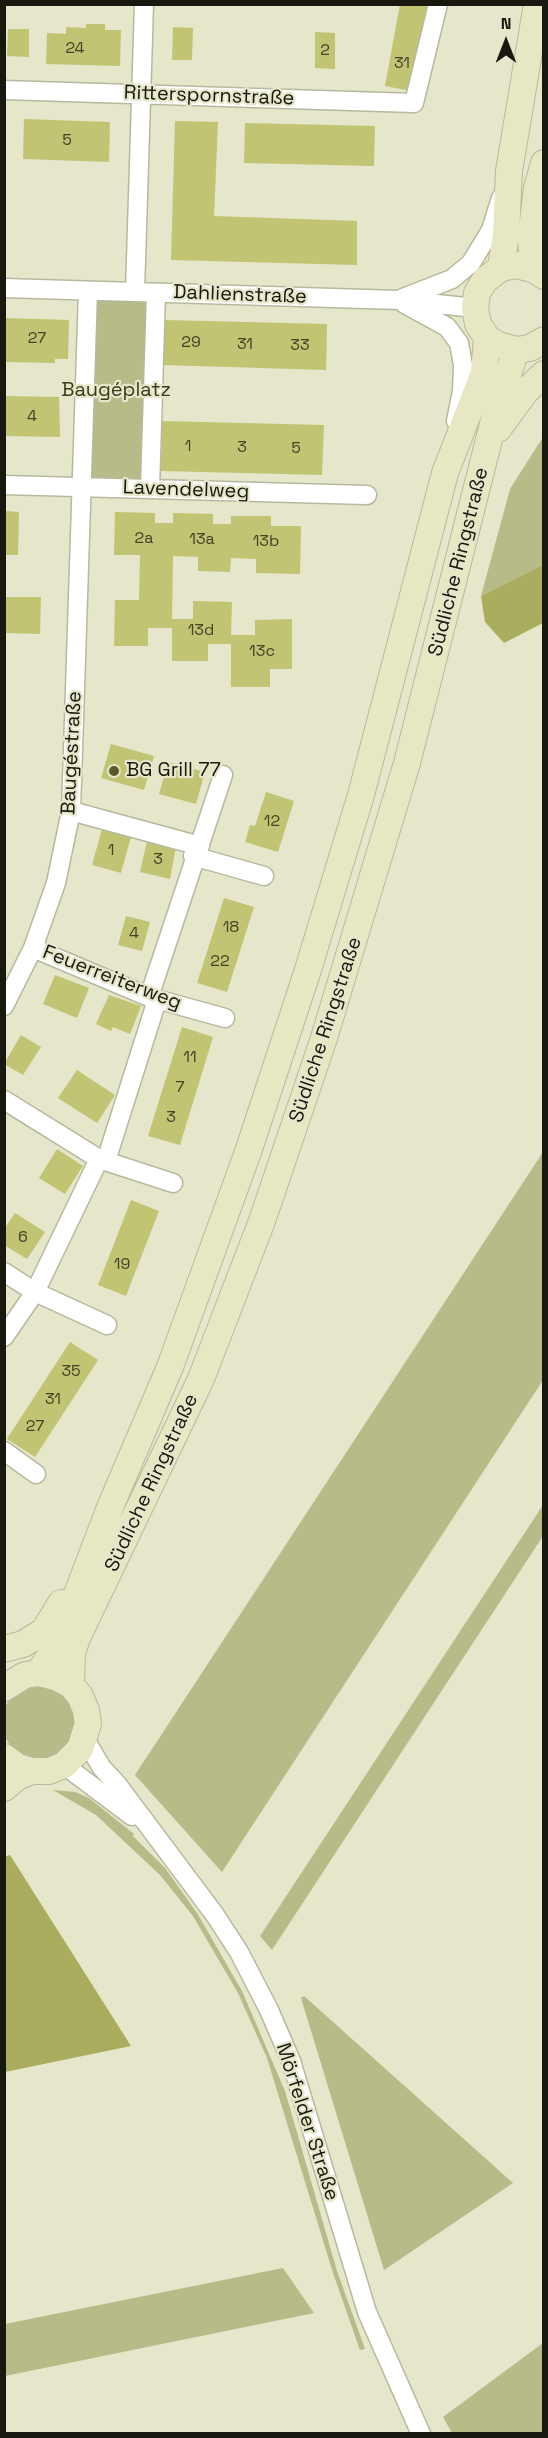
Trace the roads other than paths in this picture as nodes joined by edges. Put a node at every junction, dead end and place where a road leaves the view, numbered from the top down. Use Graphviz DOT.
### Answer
graph roads {
  1 [pos="144,4"];
  2 [pos="438,4"];
  3 [pos="537,4"];
  4 [pos="4,90"];
  5 [pos="141,94"];
  6 [pos="543,163"];
  7 [pos="509,171"];
  8 [pos="501,268"];
  9 [pos="538,272"];
  10 [pos="4,288"];
  11 [pos="88,291"];
  12 [pos="135,292"];
  13 [pos="156,293"];
  14 [pos="399,300"];
  15 [pos="474,308"];
  16 [pos="487,338"];
  17 [pos="543,340"];
  18 [pos="516,350"];
  19 [pos="543,374"];
  20 [pos="489,441"];
  21 [pos="445,473"];
  22 [pos="4,485"];
  23 [pos="81,488"];
  24 [pos="150,489"];
  25 [pos="367,495"];
  26 [pos="223,775"];
  27 [pos="71,811"];
  28 [pos="196,851"];
  29 [pos="264,876"];
  30 [pos="33,948"];
  31 [pos="153,998"];
  32 [pos="4,1006"];
  33 [pos="225,1018"];
  34 [pos="4,1100"];
  35 [pos="102,1160"];
  36 [pos="173,1183"];
  37 [pos="4,1272"];
  38 [pos="35,1292"];
  39 [pos="106,1325"];
  40 [pos="4,1337"];
  41 [pos="4,1451"];
  42 [pos="36,1474"];
  43 [pos="86,1569"];
  44 [pos="4,1649"];
  45 [pos="39,1673"];
  46 [pos="7,1682"];
  47 [pos="71,1685"];
  48 [pos="86,1739"];
  49 [pos="4,1757"];
  50 [pos="64,1765"];
  51 [pos="32,1771"];
  52 [pos="4,1788"];
  53 [pos="151,1832"];
  54 [pos="421,2433"];
  1 -- 5 [label="street"];
  2 -- 5 [label="street, Ritterspornstraße"];
  3 -- 7 [label="main road"];
  4 -- 5 [label="street, Ritterspornstraße"];
  5 -- 12 [label="street"];
  6 -- 9 [label="main road"];
  7 -- 8 [label="main road"];
  7 -- 14 [label="street"];
  8 -- 9 [label="main road"];
  8 -- 15 [label="main road"];
  10 -- 11 [label="street, Dahlienstraße"];
  11 -- 12 [label="street, Dahlienstraße"];
  11 -- 23 [label="street"];
  12 -- 13 [label="street, Dahlienstraße"];
  13 -- 14 [label="street, Dahlienstraße"];
  13 -- 24 [label="street"];
  14 -- 15 [label="street, Dahlienstraße"];
  14 -- 21 [label="street, Südliche Ringstraße"];
  15 -- 16 [label="main road, Südliche Ringstraße"];
  16 -- 18 [label="main road"];
  16 -- 21 [label="main road, Südliche Ringstraße"];
  17 -- 18 [label="main road"];
  18 -- 20 [label="main road, Südliche Ringstraße"];
  19 -- 20 [label="main road"];
  20 -- 47 [label="main road, Südliche Ringstraße"];
  21 -- 43 [label="main road, Südliche Ringstraße"];
  22 -- 23 [label="street, Lavendelweg"];
  23 -- 24 [label="street, Lavendelweg"];
  23 -- 27 [label="street, Baugéstraße"];
  24 -- 25 [label="street, Lavendelweg"];
  26 -- 28 [label="street"];
  27 -- 28 [label="street"];
  27 -- 30 [label="street, Baugéstraße"];
  28 -- 29 [label="street"];
  28 -- 31 [label="street"];
  30 -- 31 [label="street, Feuerreiterweg"];
  30 -- 32 [label="street, Baugéstraße"];
  31 -- 33 [label="street, Feuerreiterweg"];
  31 -- 35 [label="street"];
  34 -- 35 [label="street"];
  35 -- 36 [label="street"];
  35 -- 38 [label="street"];
  37 -- 38 [label="street"];
  38 -- 39 [label="street"];
  38 -- 40 [label="street"];
  41 -- 42 [label="street"];
  43 -- 44 [label="main road"];
  43 -- 45 [label="main road, Südliche Ringstraße"];
  45 -- 46 [label="main road"];
  45 -- 47 [label="main road"];
  47 -- 48 [label="main road"];
  48 -- 50 [label="main road"];
  48 -- 53 [label="street, Mörfelder Straße"];
  49 -- 51 [label="main road"];
  50 -- 51 [label="main road"];
  50 -- 53 [label="street, Mörfelder Straße"];
  51 -- 52 [label="main road"];
  53 -- 54 [label="street, Mörfelder Straße"];
}
